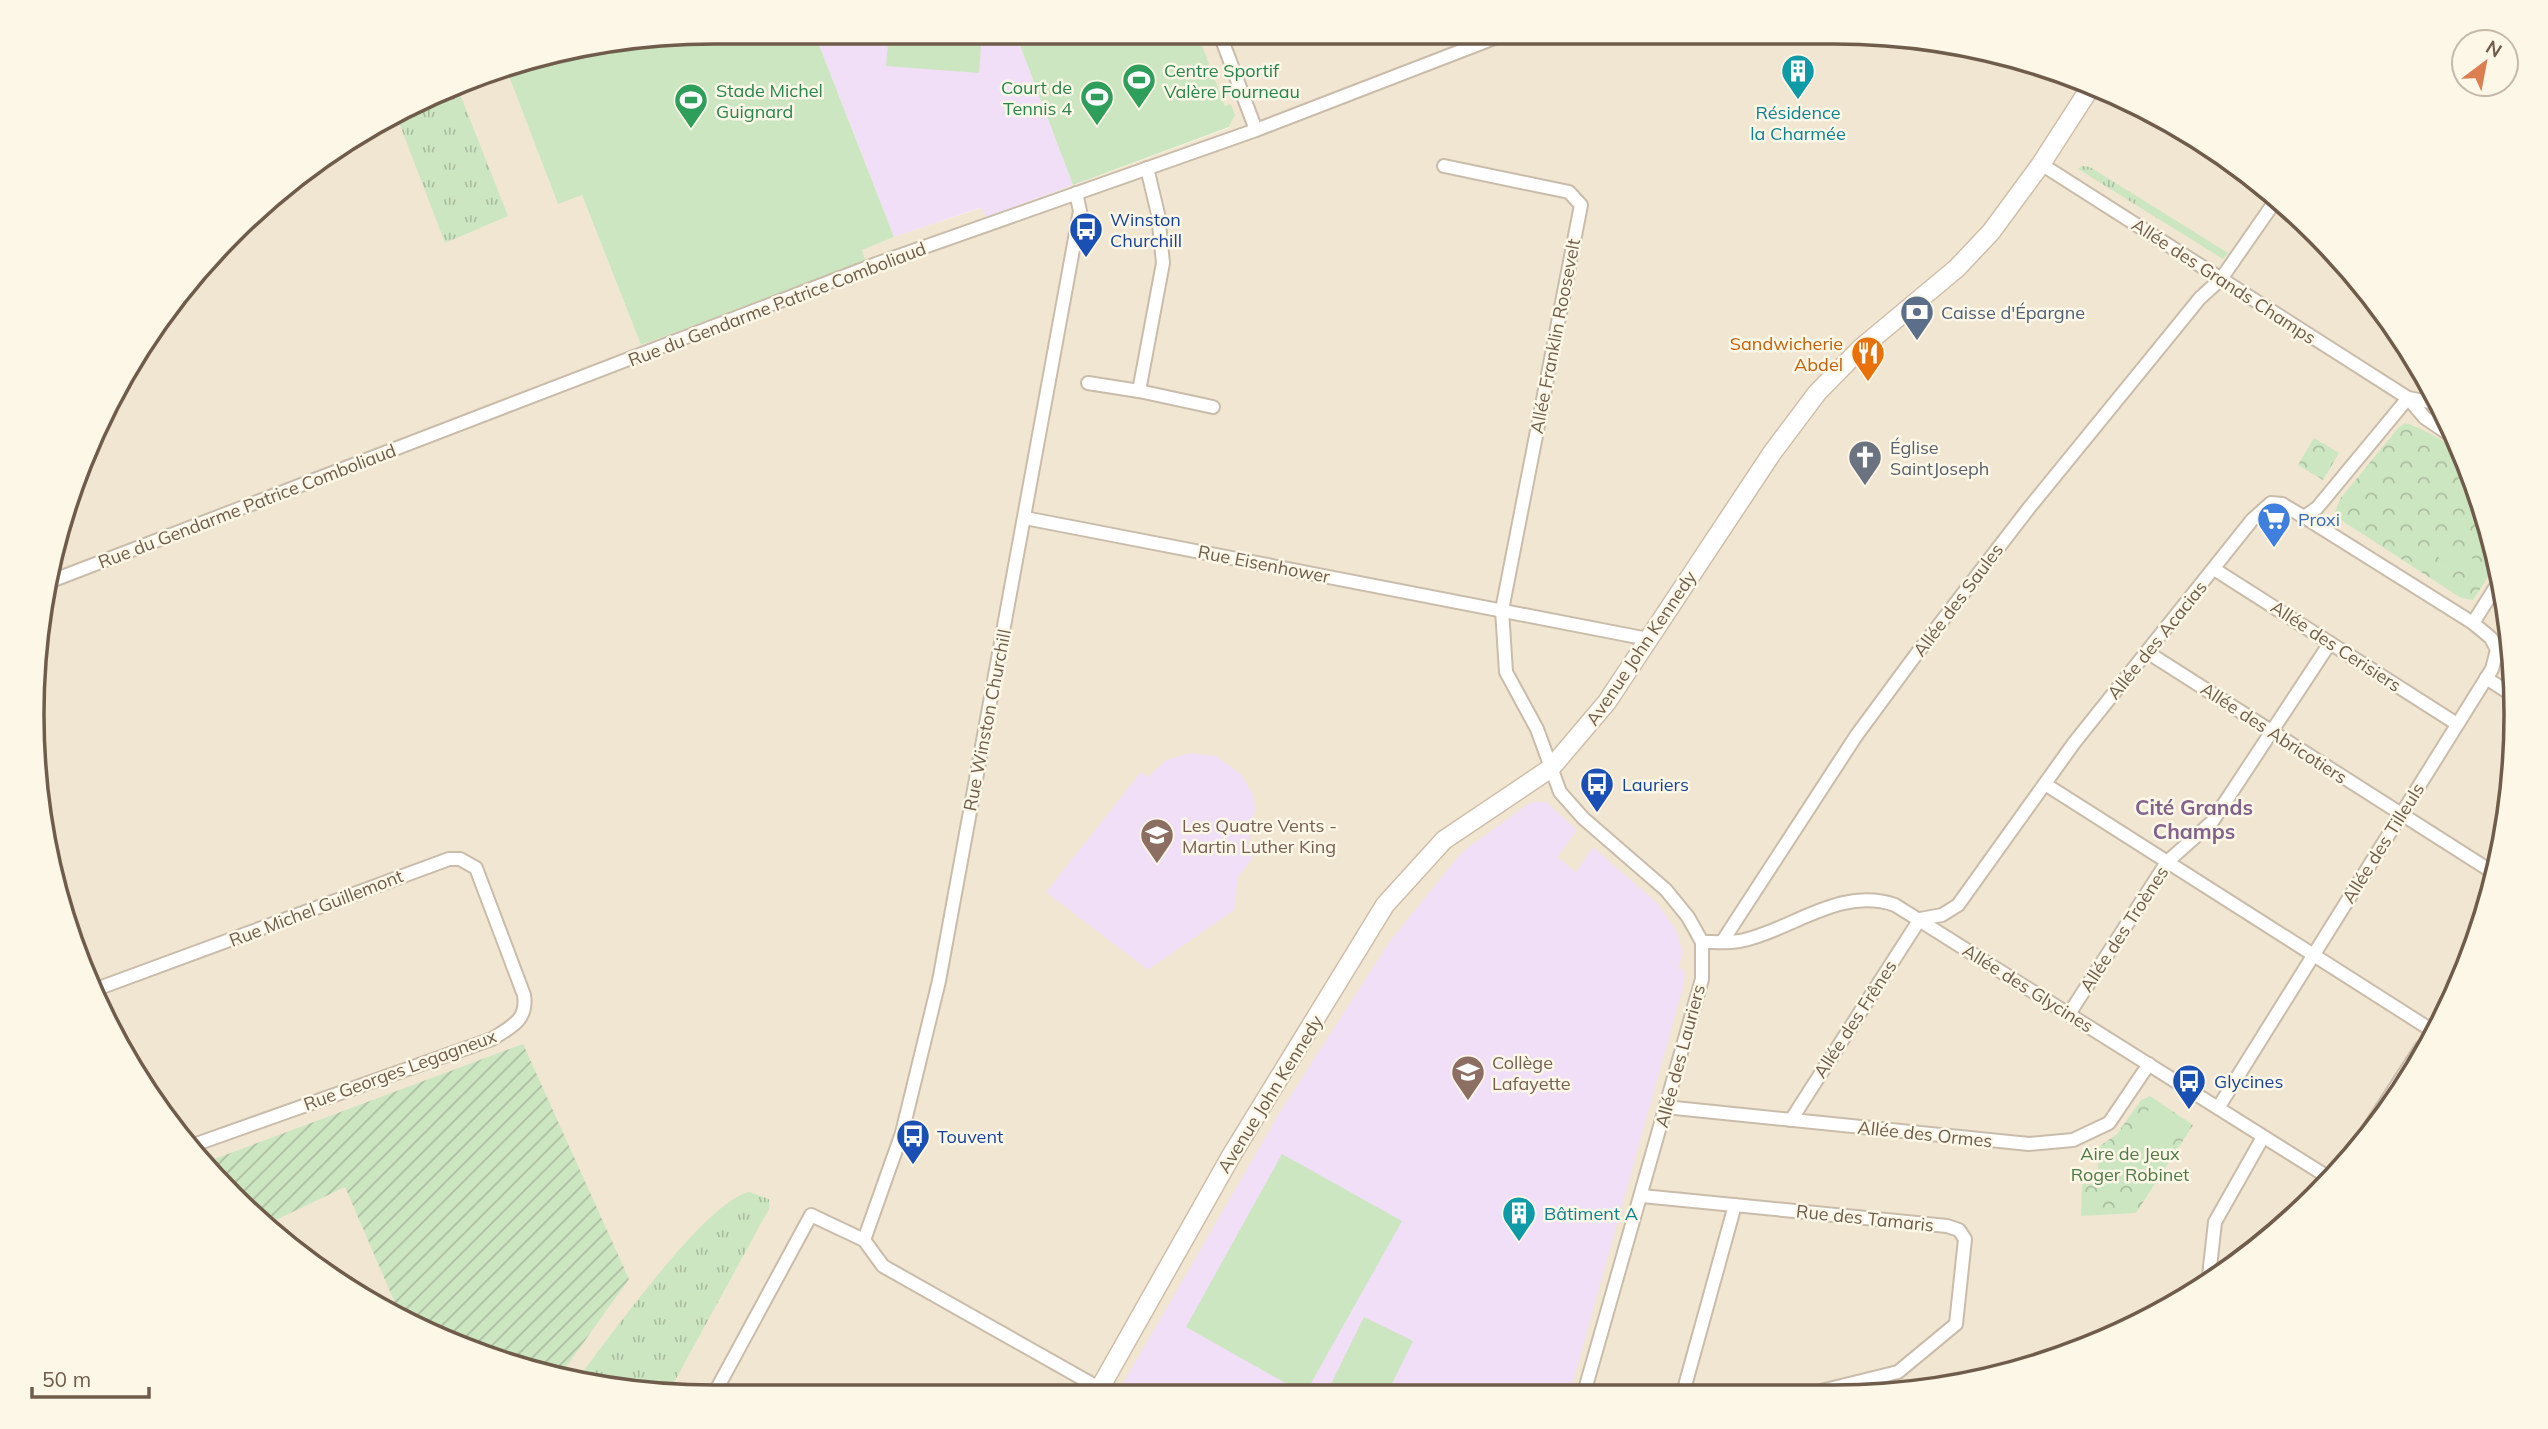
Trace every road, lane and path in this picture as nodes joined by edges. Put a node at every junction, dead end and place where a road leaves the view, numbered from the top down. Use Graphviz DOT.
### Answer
graph roads {
  1 [pos="1224,44"];
  2 [pos="1481,44"];
  3 [pos="2086,94"];
  4 [pos="1256,130"];
  5 [pos="2041,164"];
  6 [pos="1444,166"];
  7 [pos="1147,168"];
  8 [pos="1076,193"];
  9 [pos="2272,206"];
  10 [pos="2221,279"];
  11 [pos="1088,383"];
  12 [pos="1139,391"];
  13 [pos="2408,398"];
  14 [pos="2426,401"];
  15 [pos="1213,407"];
  16 [pos="2439,428"];
  17 [pos="2304,517"];
  18 [pos="1025,518"];
  19 [pos="2214,569"];
  20 [pos="58,578"];
  21 [pos="2492,592"];
  22 [pos="1502,610"];
  23 [pos="2473,623"];
  24 [pos="1648,639"];
  25 [pos="2330,643"];
  26 [pos="2147,652"];
  27 [pos="2486,678"];
  28 [pos="2503,689"];
  29 [pos="2457,724"];
  30 [pos="2271,731"];
  31 [pos="1551,768"];
  32 [pos="2045,784"];
  33 [pos="2401,814"];
  34 [pos="2167,862"];
  35 [pos="2486,868"];
  36 [pos="1920,919"];
  37 [pos="501,930"];
  38 [pos="1702,942"];
  39 [pos="1722,942"];
  40 [pos="2314,955"];
  41 [pos="102,987"];
  42 [pos="2069,1014"];
  43 [pos="2427,1026"];
  44 [pos="2149,1064"];
  45 [pos="1665,1107"];
  46 [pos="2218,1108"];
  47 [pos="1791,1120"];
  48 [pos="2263,1137"];
  49 [pos="199,1143"];
  50 [pos="2322,1174"];
  51 [pos="1642,1196"];
  52 [pos="1735,1205"];
  53 [pos="864,1240"];
  54 [pos="2212,1268"];
  55 [pos="719,1385"];
  56 [pos="1087,1385"];
  57 [pos="1100,1385"];
  58 [pos="1586,1385"];
  59 [pos="1685,1385"];
  60 [pos="1847,1385"];
  1 -- 4 [label="street"];
  2 -- 4 [label="street, Rue du Gendarme Patrice Comboliaud"];
  3 -- 5 [label="main road, Avenue John Kennedy"];
  4 -- 7 [label="street, Rue du Gendarme Patrice Comboliaud"];
  5 -- 10 [label="street, Allée des Grands Champs"];
  5 -- 24 [label="main road, Avenue John Kennedy"];
  6 -- 22 [label="street, Allée Franklin Roosevelt"];
  7 -- 8 [label="street, Rue du Gendarme Patrice Comboliaud"];
  7 -- 12 [label="street"];
  8 -- 18 [label="street, Rue Winston Churchill"];
  8 -- 20 [label="street, Rue du Gendarme Patrice Comboliaud"];
  9 -- 10 [label="street, Allée des Saules"];
  10 -- 13 [label="street, Allée des Grands Champs"];
  10 -- 39 [label="street, Allée des Saules"];
  11 -- 12 [label="street"];
  12 -- 15 [label="street"];
  13 -- 14 [label="street, Allée des Grands Champs"];
  13 -- 16 [label="street, Allée des Grands Champs"];
  13 -- 17 [label="street"];
  17 -- 19 [label="street, Allée des Acacias"];
  17 -- 23 [label="street"];
  18 -- 22 [label="street, Rue Eisenhower"];
  18 -- 53 [label="street, Rue Winston Churchill"];
  19 -- 25 [label="street, Allée des Cerisiers"];
  19 -- 26 [label="street, Allée des Acacias"];
  21 -- 23 [label="street"];
  22 -- 24 [label="street, Rue Eisenhower"];
  22 -- 31 [label="street"];
  23 -- 27 [label="street, Allée des Tilleuls"];
  24 -- 31 [label="main road, Avenue John Kennedy"];
  25 -- 29 [label="street, Allée des Cerisiers"];
  25 -- 30 [label="street, Allée des Troènes"];
  26 -- 30 [label="street, Allée des Abricotiers"];
  26 -- 32 [label="street, Allée des Acacias"];
  27 -- 28 [label="street"];
  27 -- 29 [label="street, Allée des Tilleuls"];
  29 -- 33 [label="street, Allée des Tilleuls"];
  30 -- 33 [label="street, Allée des Abricotiers"];
  30 -- 34 [label="street, Allée des Troènes"];
  31 -- 38 [label="street"];
  31 -- 57 [label="main road, Avenue John Kennedy"];
  32 -- 34 [label="street"];
  32 -- 36 [label="street, Allée des Acacias"];
  33 -- 35 [label="street, Allée des Abricotiers"];
  33 -- 40 [label="street, Allée des Tilleuls"];
  34 -- 40 [label="street"];
  34 -- 42 [label="street, Allée des Troènes"];
  36 -- 39 [label="street, Allée des Glycines"];
  36 -- 42 [label="street, Allée des Glycines"];
  36 -- 47 [label="street, Allée des Frênes"];
  37 -- 41 [label="street, Rue Michel Guillemont"];
  37 -- 49 [label="street, Rue Georges Legagneux"];
  38 -- 39 [label="street, Allée des Glycines"];
  38 -- 45 [label="street, Allée des Lauriers"];
  40 -- 43 [label="street"];
  40 -- 46 [label="street, Allée des Tilleuls"];
  42 -- 44 [label="street, Allée des Glycines"];
  44 -- 46 [label="street, Allée des Glycines"];
  44 -- 47 [label="street, Allée des Ormes"];
  45 -- 47 [label="street, Allée des Ormes"];
  45 -- 51 [label="street, Allée des Lauriers"];
  46 -- 48 [label="street, Allée des Glycines"];
  48 -- 50 [label="street, Allée des Glycines"];
  48 -- 54 [label="street"];
  51 -- 52 [label="street, Rue des Tamaris"];
  51 -- 58 [label="street, Allée des Lauriers"];
  52 -- 59 [label="street"];
  52 -- 60 [label="street, Rue des Tamaris"];
  53 -- 55 [label="street"];
  53 -- 56 [label="street"];
}
